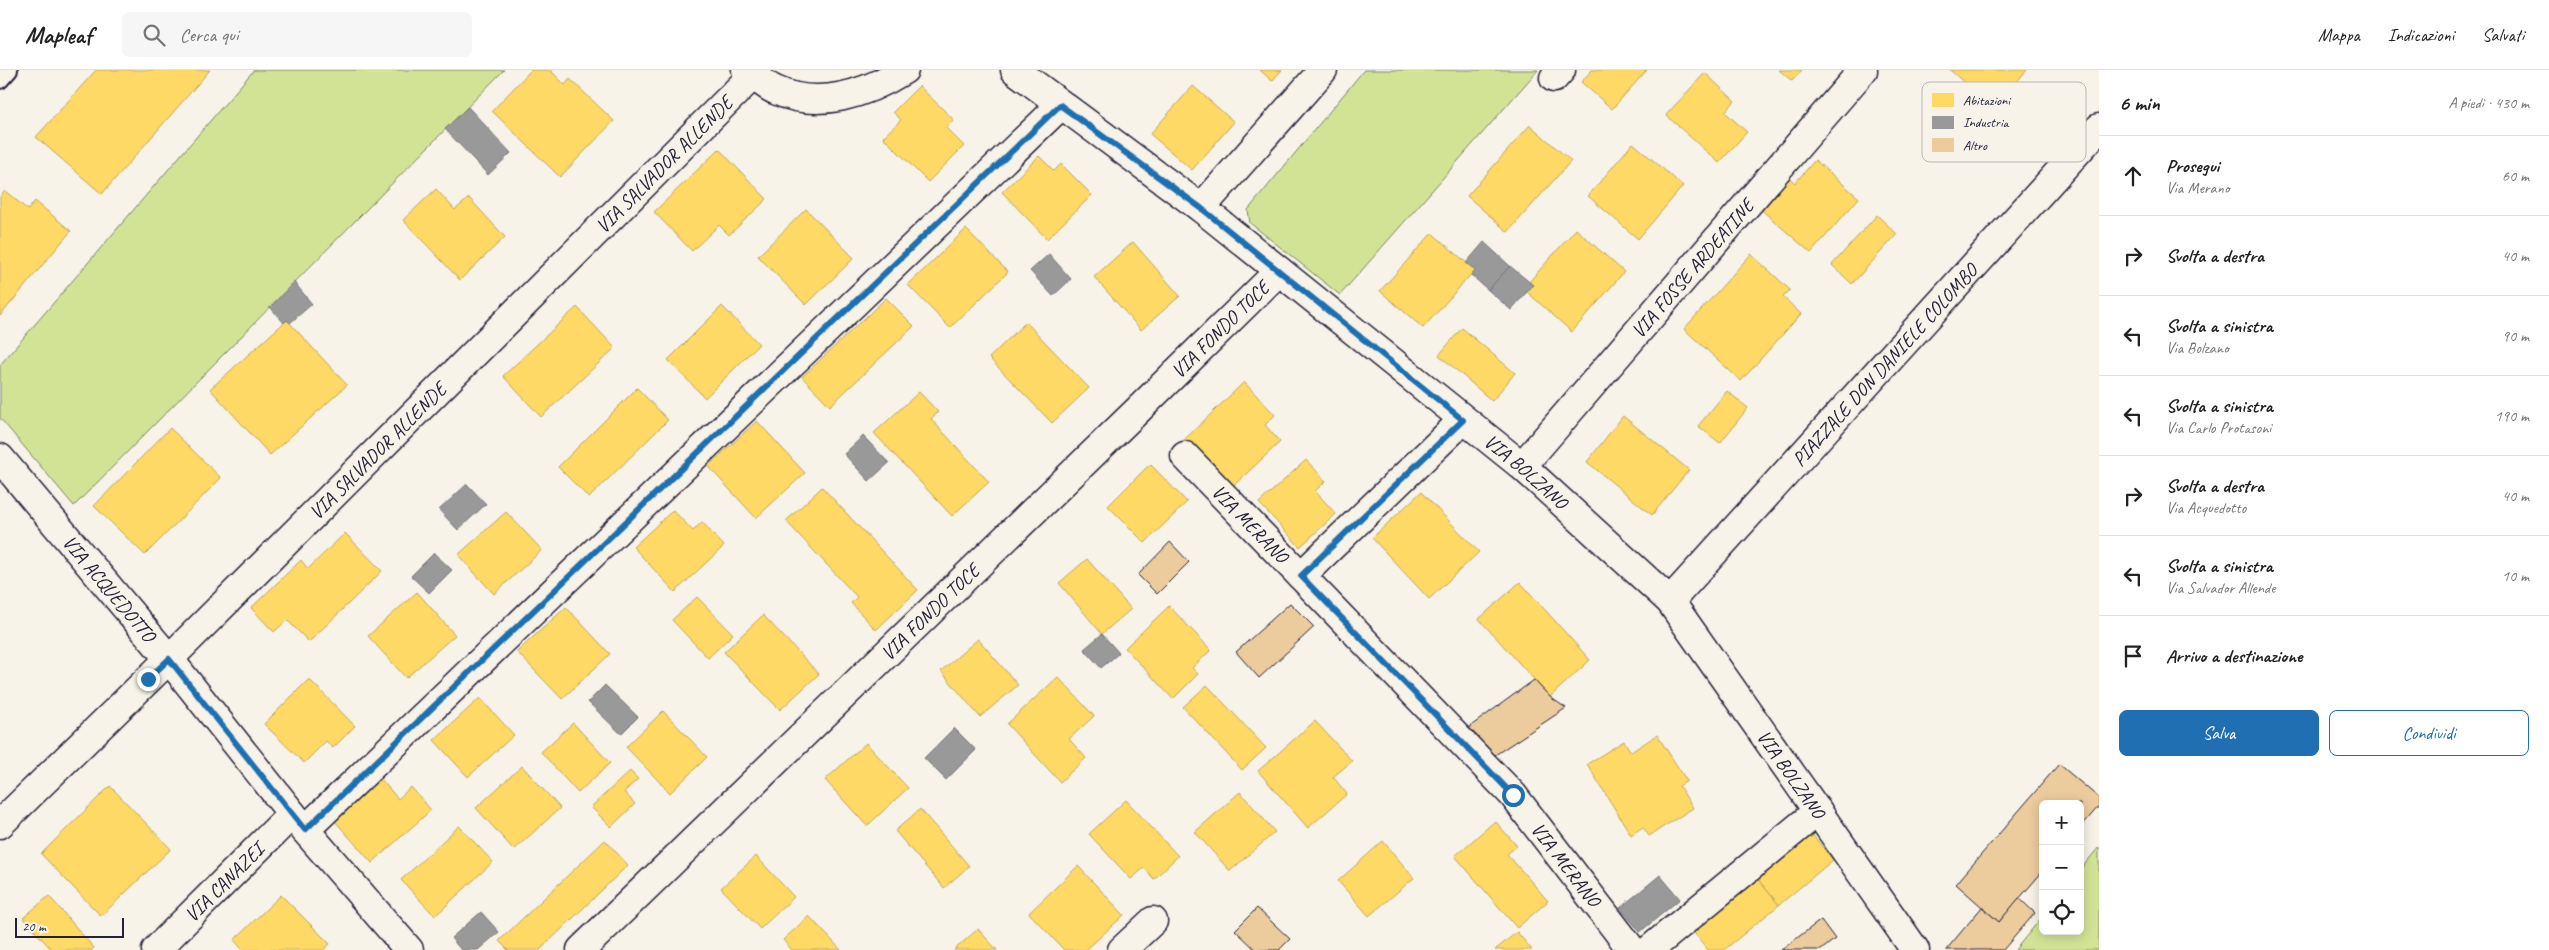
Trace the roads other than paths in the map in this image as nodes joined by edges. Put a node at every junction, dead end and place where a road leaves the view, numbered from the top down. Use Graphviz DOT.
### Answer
graph roads {
  1 [pos="9,70"];
  2 [pos="904,70"];
  3 [pos="1015,70"];
  4 [pos="1323,70"];
  5 [pos="1863,70"];
  6 [pos="750,72"];
  7 [pos="0,80"];
  8 [pos="1060,105"];
  9 [pos="2099,128"];
  10 [pos="2086,142"];
  11 [pos="2068,162"];
  12 [pos="1201,208"];
  13 [pos="1278,271"];
  14 [pos="1463,420"];
  15 [pos="1186,456"];
  16 [pos="0,458"];
  17 [pos="1522,466"];
  18 [pos="1301,576"];
  19 [pos="1670,601"];
  20 [pos="169,659"];
  21 [pos="1818,812"];
  22 [pos="299,822"];
  23 [pos="0,824"];
  24 [pos="1153,922"];
  25 [pos="156,950"];
  26 [pos="410,950"];
  27 [pos="581,950"];
  28 [pos="1122,950"];
  29 [pos="1632,950"];
  30 [pos="1648,950"];
  31 [pos="1916,950"];
  1 -- 7 [label="lane"];
  2 -- 6 [label="street"];
  3 -- 8 [label="street, VIA BOLZANO"];
  4 -- 12 [label="street"];
  5 -- 17 [label="street, VIA FOSSE ARDEATINE"];
  6 -- 20 [label="street, VIA SALVADOR ALLENDE"];
  8 -- 12 [label="street, VIA BOLZANO"];
  8 -- 22 [label="street, VIA CANAZEI"];
  9 -- 10 [label="street, PIAZZALE DON DANIELE COLOMBO"];
  11 -- 19 [label="street, PIAZZALE DON DANIELE COLOMBO"];
  12 -- 13 [label="street, VIA BOLZANO"];
  13 -- 14 [label="street, VIA BOLZANO"];
  13 -- 27 [label="street, VIA FONDO TOCE"];
  14 -- 17 [label="street, VIA BOLZANO"];
  14 -- 18 [label="street"];
  15 -- 18 [label="street, VIA MERANO"];
  16 -- 20 [label="street, VIA ACQUEDOTTO"];
  17 -- 19 [label="street, VIA BOLZANO"];
  18 -- 29 [label="street, VIA MERANO"];
  19 -- 21 [label="street, VIA BOLZANO"];
  20 -- 22 [label="street, VIA ACQUEDOTTO"];
  20 -- 23 [label="street, VIA SALVADOR ALLENDE"];
  21 -- 30 [label="street"];
  21 -- 31 [label="street, VIA BOLZANO"];
  22 -- 25 [label="street, VIA CANAZEI"];
  22 -- 26 [label="street, VIA ACQUEDOTTO"];
  24 -- 28 [label="street"];
}
